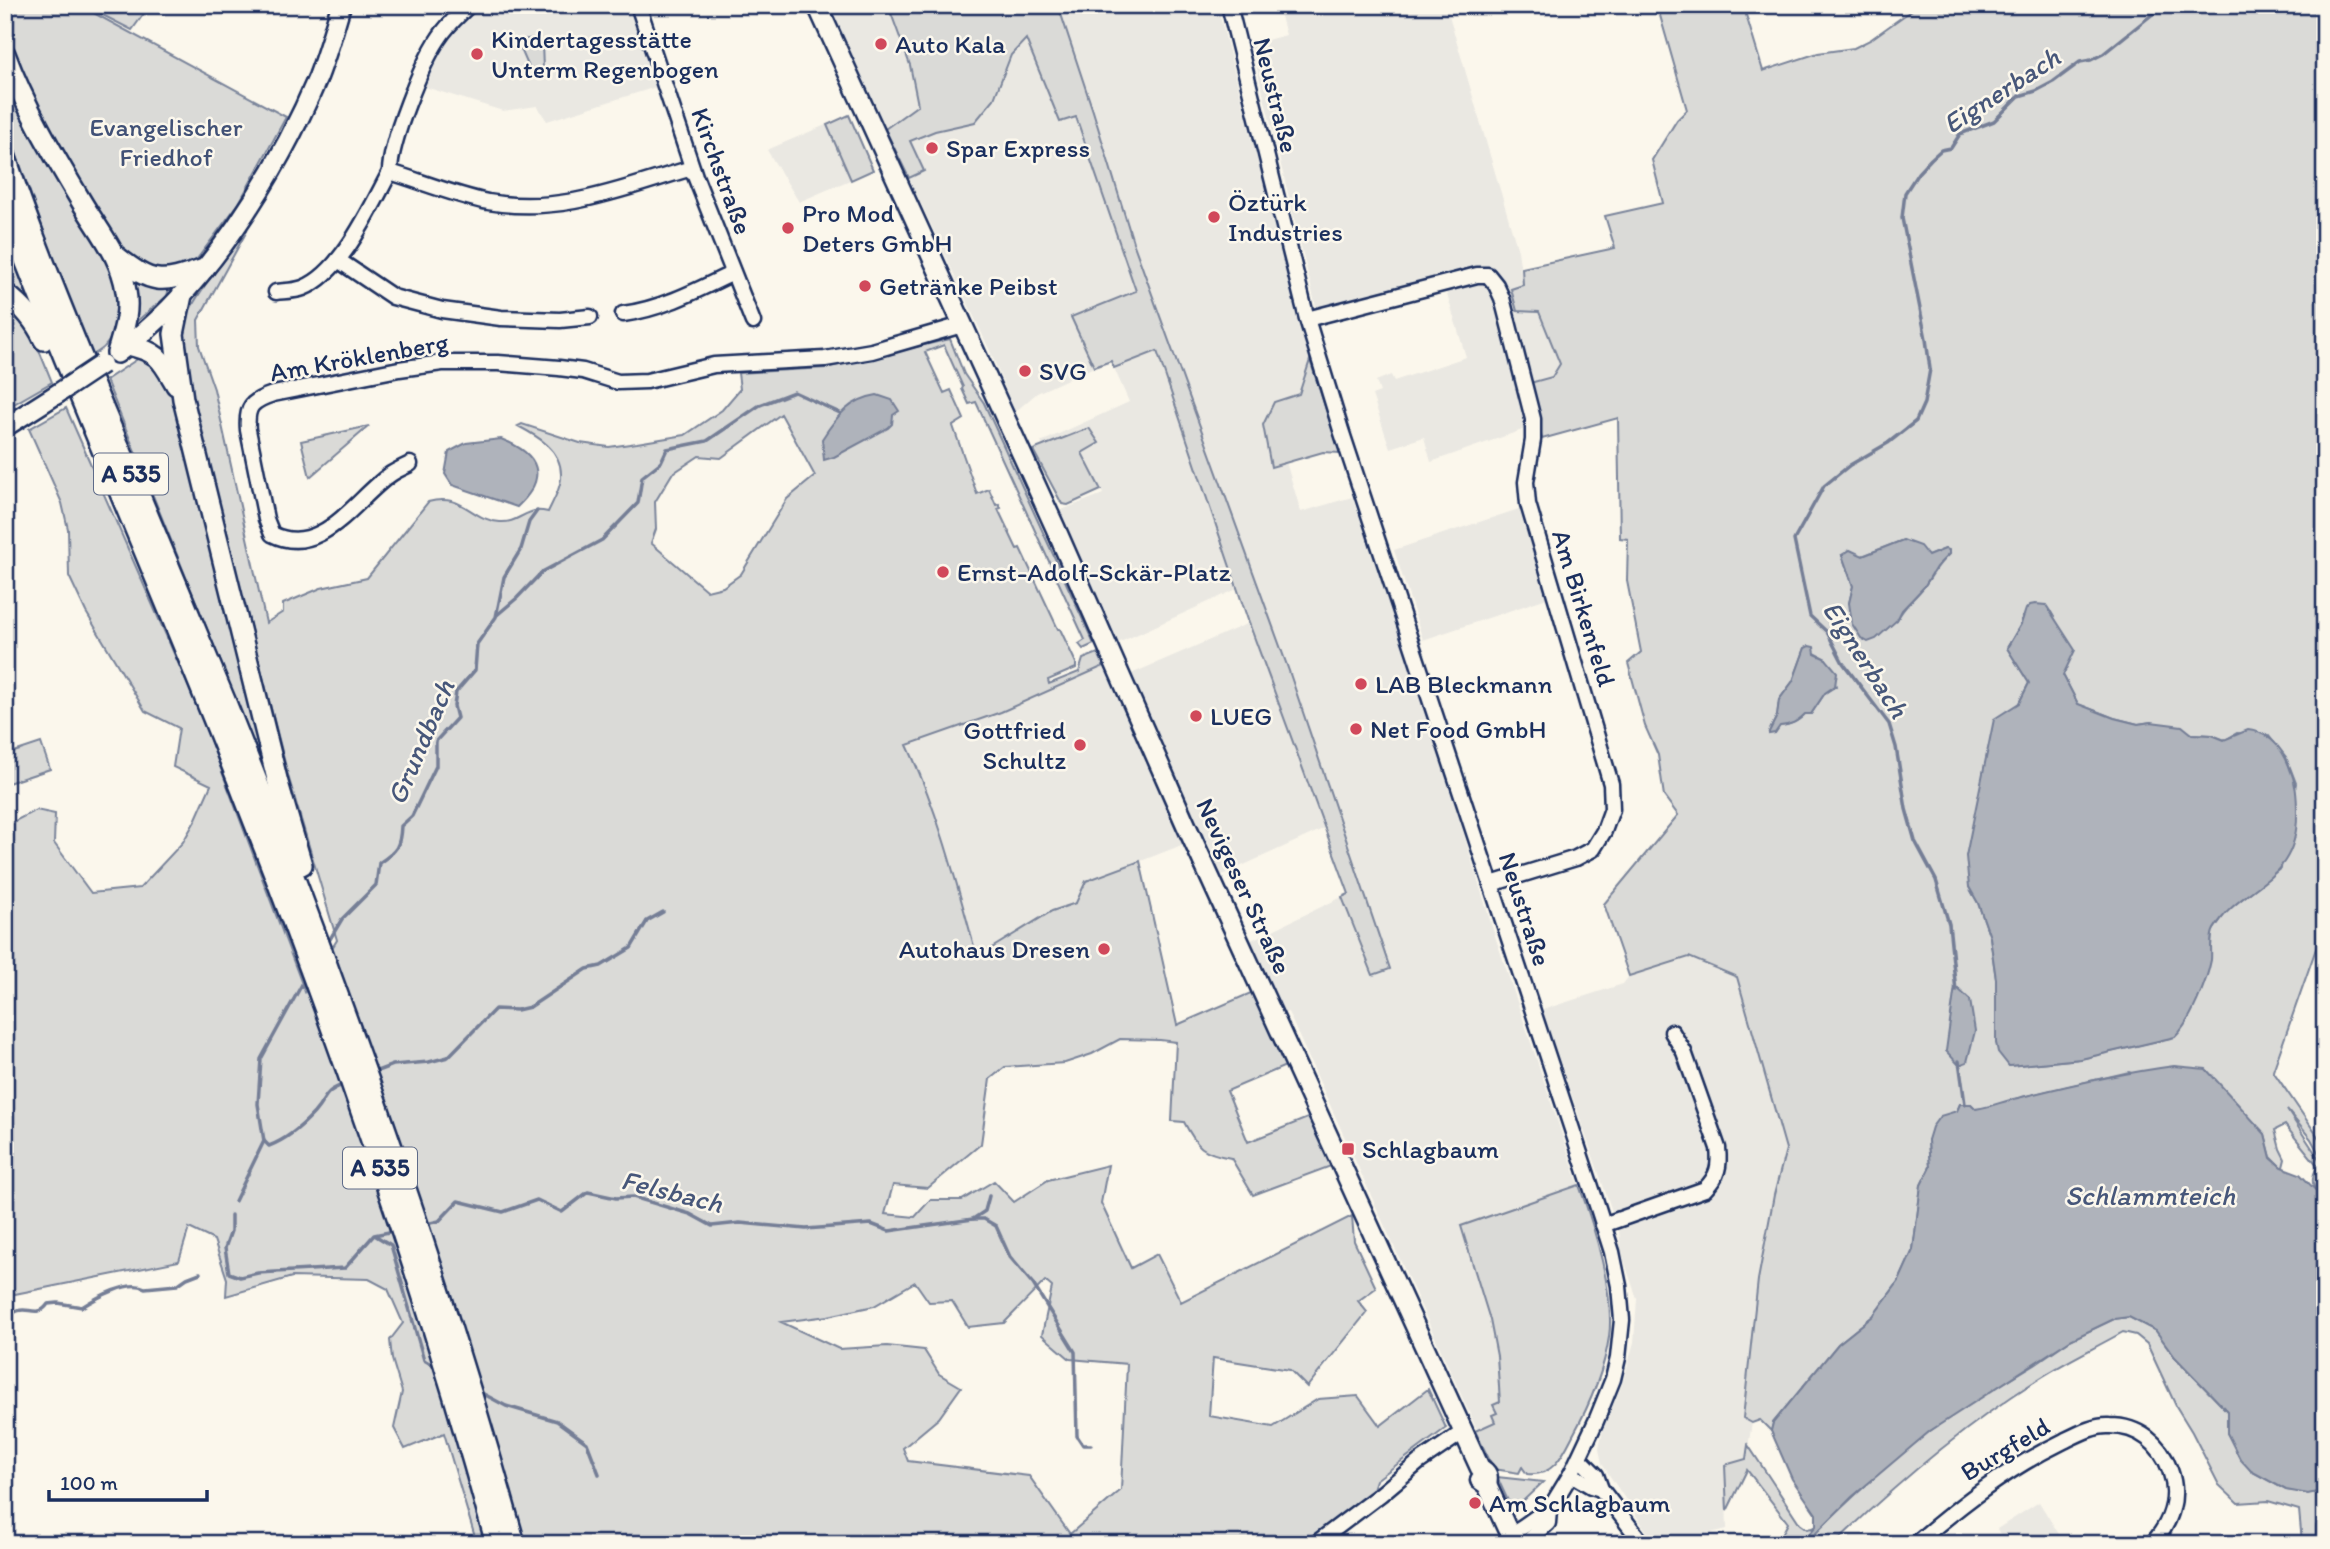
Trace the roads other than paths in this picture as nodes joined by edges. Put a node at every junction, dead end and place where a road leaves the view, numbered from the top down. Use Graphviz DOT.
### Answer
graph roads {
  1 [pos="341,5"];
  2 [pos="470,5"];
  3 [pos="638,5"];
  4 [pos="817,5"];
  5 [pos="1229,5"];
  6 [pos="5,54"];
  7 [pos="5,155"];
  8 [pos="692,167"];
  9 [pos="390,172"];
  10 [pos="5,209"];
  11 [pos="116,255"];
  12 [pos="338,260"];
  13 [pos="204,269"];
  14 [pos="733,273"];
  15 [pos="275,292"];
  16 [pos="5,293"];
  17 [pos="182,295"];
  18 [pos="623,314"];
  19 [pos="590,317"];
  20 [pos="1307,319"];
  21 [pos="753,322"];
  22 [pos="962,325"];
  23 [pos="115,354"];
  24 [pos="183,398"];
  25 [pos="82,400"];
  26 [pos="5,427"];
  27 [pos="411,464"];
  28 [pos="261,791"];
  29 [pos="1491,884"];
  30 [pos="1672,1032"];
  31 [pos="1603,1225"];
  32 [pos="1463,1432"];
  33 [pos="1579,1458"];
  34 [pos="1571,1474"];
  35 [pos="1601,1489"];
  36 [pos="1516,1541"];
  37 [pos="496,1544"];
  38 [pos="515,1544"];
  39 [pos="1315,1544"];
  40 [pos="1643,1544"];
  41 [pos="1915,1544"];
  42 [pos="2152,1544"];
  1 -- 13 [label="main road"];
  2 -- 9 [label="street"];
  3 -- 8 [label="street, Kirchstraße"];
  4 -- 22 [label="main road, Nevigeser Straße"];
  5 -- 20 [label="street, Neustraße"];
  6 -- 11 [label="highway"];
  7 -- 28 [label="highway, A 535"];
  8 -- 9 [label="street"];
  8 -- 14 [label="street, Kirchstraße"];
  9 -- 12 [label="street"];
  10 -- 25 [label="highway, A 535"];
  11 -- 13 [label="highway"];
  11 -- 23 [label="highway"];
  12 -- 15 [label="street"];
  12 -- 19 [label="street"];
  13 -- 17 [label="main road"];
  14 -- 18 [label="street, Kirchstraße"];
  14 -- 21 [label="street, Kirchstraße"];
  16 -- 25 [label="highway"];
  17 -- 23 [label="main road"];
  17 -- 24 [label="highway"];
  20 -- 29 [label="street, Neustraße"];
  20 -- 29 [label="street, Am Birkenfeld"];
  22 -- 27 [label="street, Am Kröklenberg"];
  22 -- 32 [label="main road, Nevigeser Straße"];
  23 -- 24 [label="highway"];
  23 -- 26 [label="main road, bridge"];
  24 -- 28 [label="highway"];
  25 -- 28 [label="highway, A 535"];
  28 -- 37 [label="highway, A 535"];
  28 -- 38 [label="highway, A 535"];
  29 -- 31 [label="street, Neustraße"];
  30 -- 31 [label="street"];
  31 -- 33 [label="street, Neustraße"];
  32 -- 36 [label="main road, Nevigeser Straße"];
  32 -- 39 [label="street"];
  33 -- 34 [label="street, Neustraße"];
  33 -- 35 [label="street"];
  34 -- 35 [label="street"];
  34 -- 36 [label="street, Neustraße"];
  35 -- 40 [label="street"];
  41 -- 42 [label="street, Burgfeld"];
}
